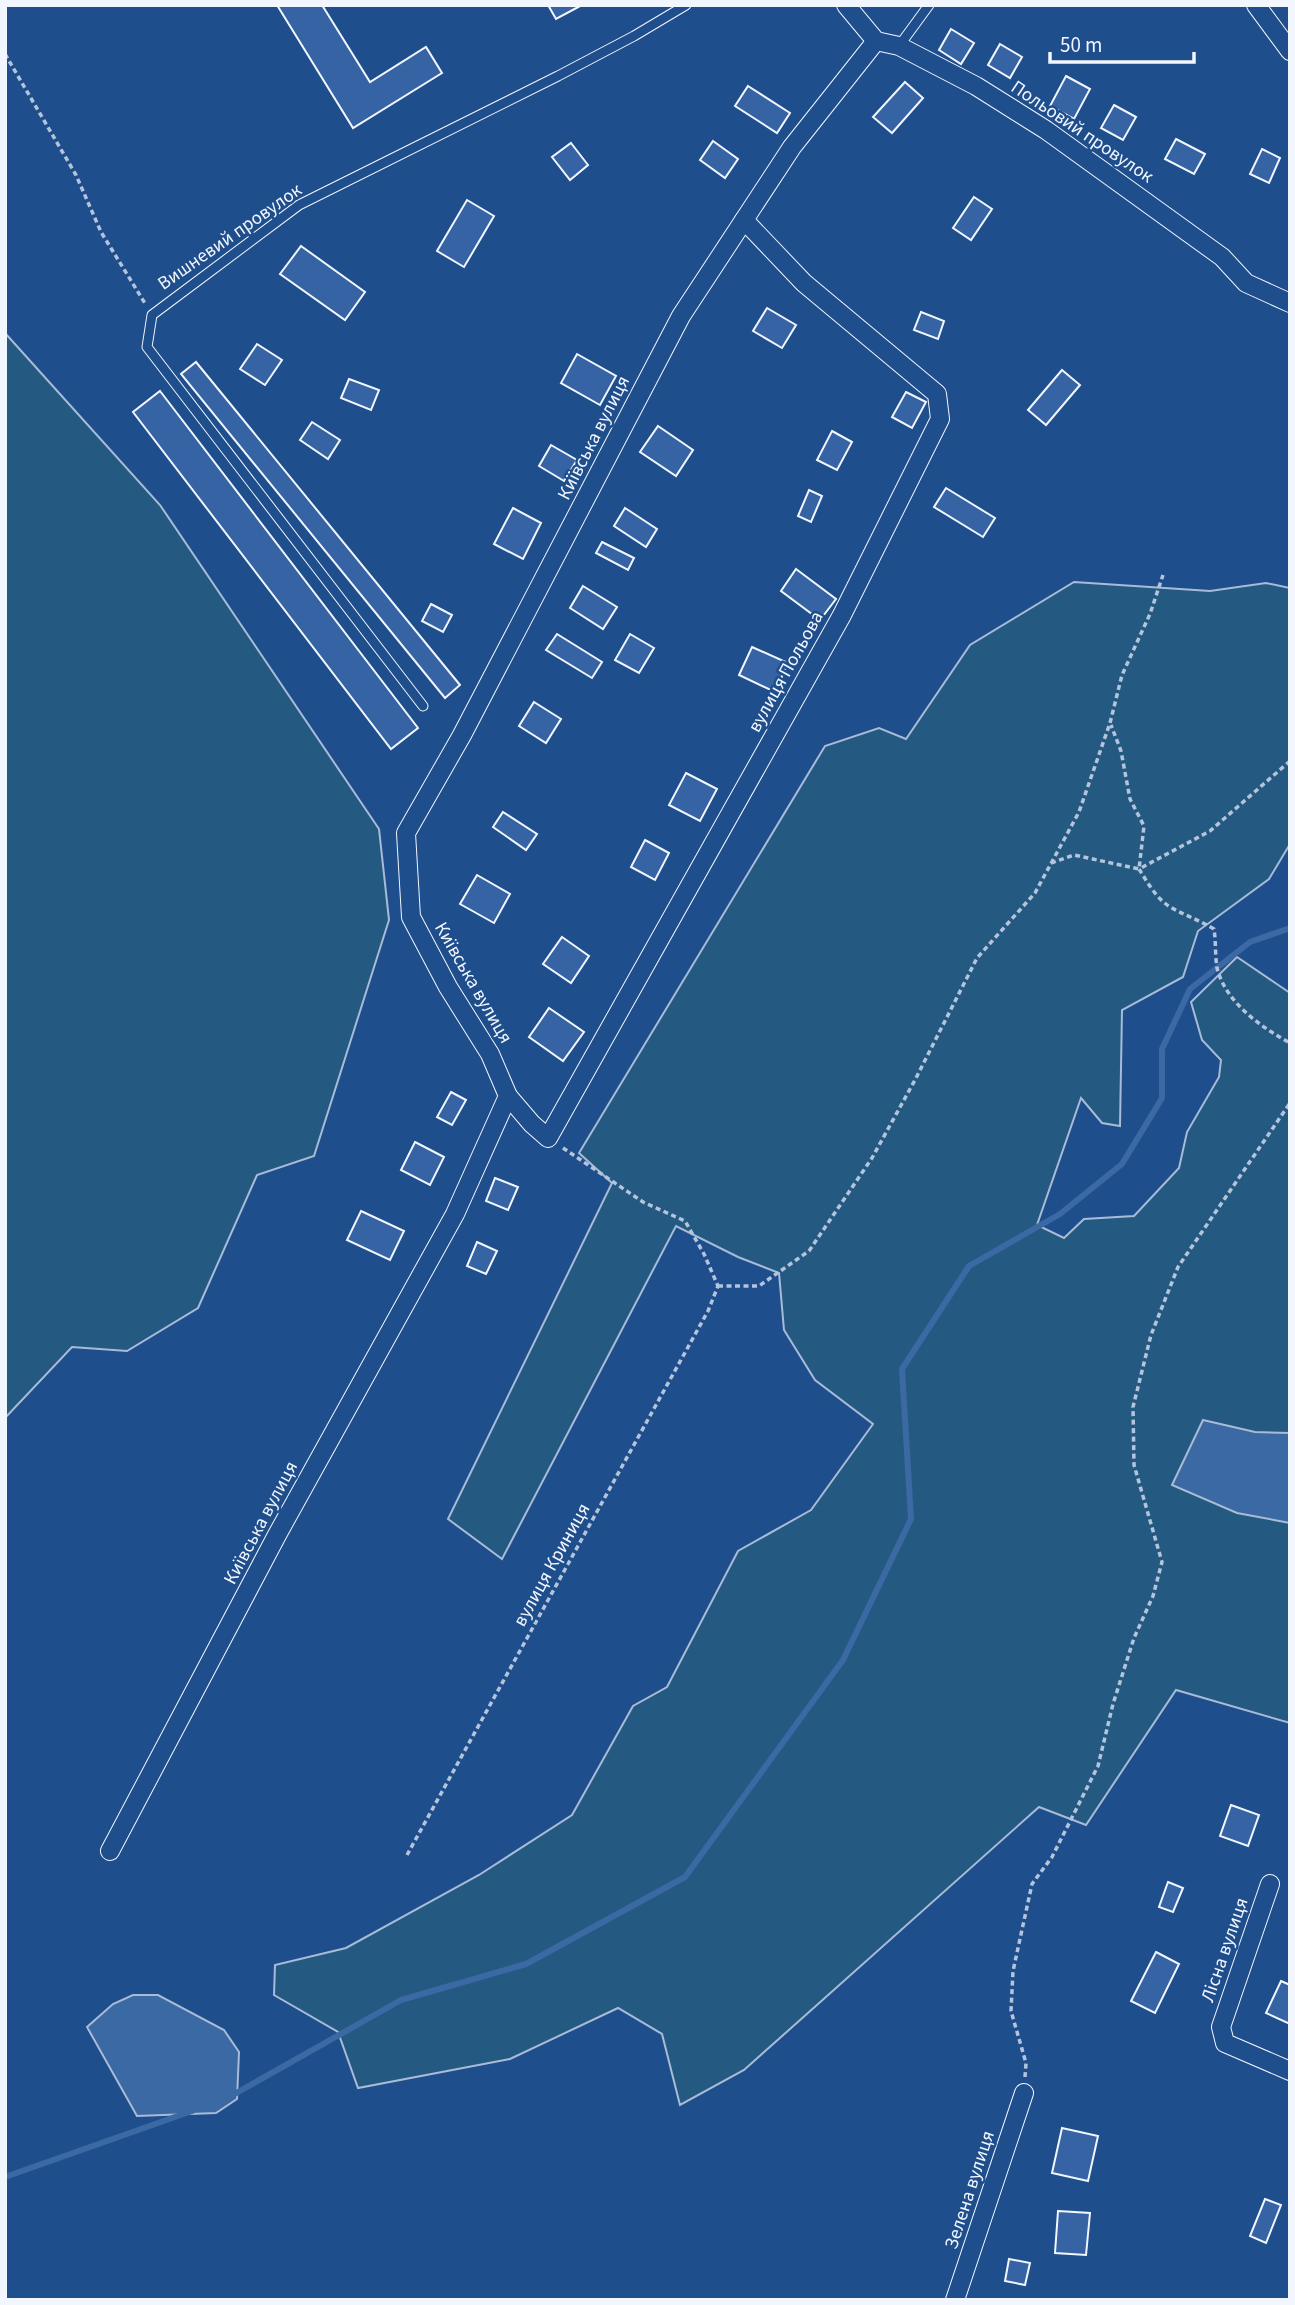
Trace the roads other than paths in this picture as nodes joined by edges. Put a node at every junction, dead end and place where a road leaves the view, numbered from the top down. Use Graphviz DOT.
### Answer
graph roads {
  1 [pos="686,5"];
  2 [pos="846,5"];
  3 [pos="929,5"];
  4 [pos="1256,5"];
  5 [pos="876,41"];
  6 [pos="899,46"];
  7 [pos="1290,51"];
  8 [pos="744,219"];
  9 [pos="1290,303"];
  10 [pos="423,706"];
  11 [pos="508,1096"];
  12 [pos="110,1851"];
  13 [pos="1270,1884"];
  14 [pos="1290,2071"];
  15 [pos="1024,2094"];
  16 [pos="956,2300"];
  1 -- 10 [label="lane, Вишневий провулок"];
  2 -- 5 [label="street"];
  3 -- 6 [label="lane"];
  4 -- 7 [label="street"];
  5 -- 6 [label="street, Польовий провулок"];
  5 -- 8 [label="street, Київська вулиця"];
  6 -- 9 [label="street, Польовий провулок"];
  8 -- 11 [label="street, Київська вулиця"];
  8 -- 11 [label="street, вулиця Польова"];
  11 -- 12 [label="street, Київська вулиця"];
  13 -- 14 [label="street, Лісна вулиця"];
  15 -- 16 [label="street, Зелена вулиця"];
}
